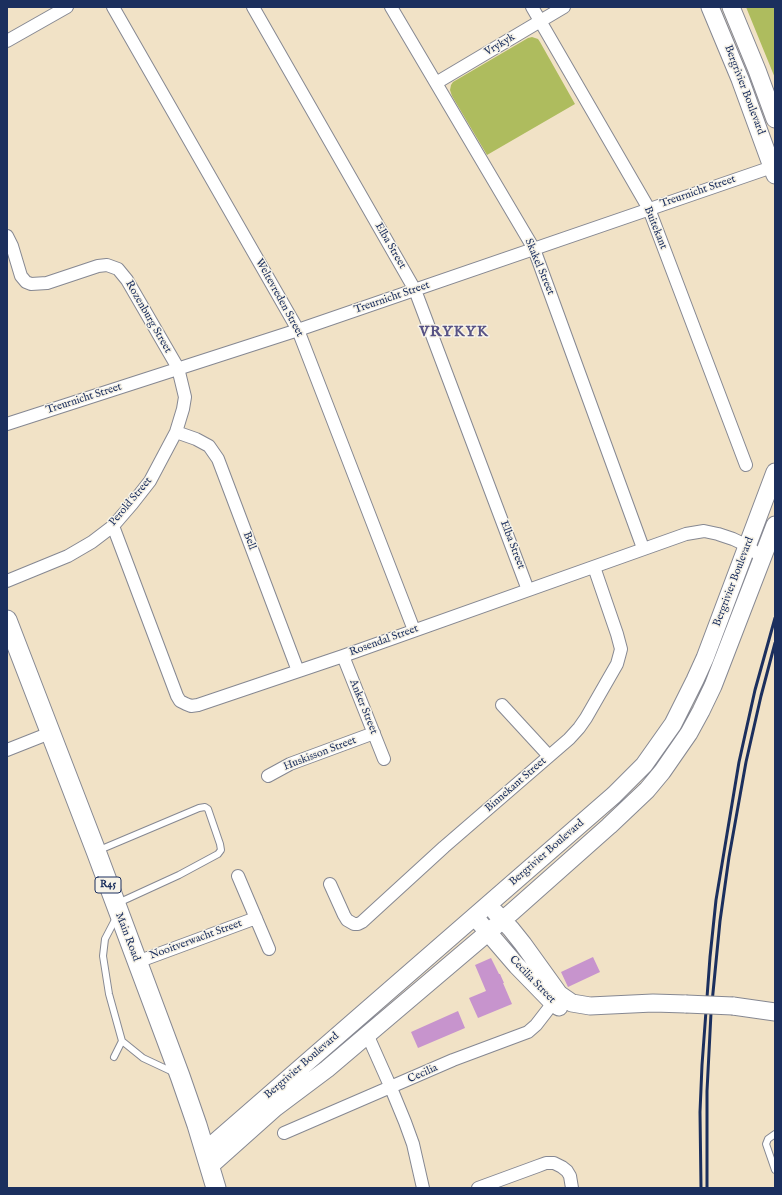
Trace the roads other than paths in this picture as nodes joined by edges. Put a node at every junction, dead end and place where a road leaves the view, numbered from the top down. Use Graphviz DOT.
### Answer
graph roads {
  1 [pos="67,7"];
  2 [pos="113,7"];
  3 [pos="253,7"];
  4 [pos="391,7"];
  5 [pos="532,7"];
  6 [pos="564,7"];
  7 [pos="710,7"];
  8 [pos="731,7"];
  9 [pos="540,21"];
  10 [pos="7,41"];
  11 [pos="436,83"];
  12 [pos="775,119"];
  13 [pos="774,169"];
  14 [pos="649,210"];
  15 [pos="7,236"];
  16 [pos="534,249"];
  17 [pos="415,290"];
  18 [pos="298,330"];
  19 [pos="178,368"];
  20 [pos="7,424"];
  21 [pos="176,432"];
  22 [pos="746,465"];
  23 [pos="775,472"];
  24 [pos="775,525"];
  25 [pos="113,526"];
  26 [pos="748,546"];
  27 [pos="643,548"];
  28 [pos="762,558"];
  29 [pos="594,566"];
  30 [pos="7,581"];
  31 [pos="528,590"];
  32 [pos="7,620"];
  33 [pos="414,630"];
  34 [pos="342,656"];
  35 [pos="298,671"];
  36 [pos="502,705"];
  37 [pos="50,733"];
  38 [pos="374,733"];
  39 [pos="7,750"];
  40 [pos="548,756"];
  41 [pos="384,759"];
  42 [pos="268,776"];
  43 [pos="96,851"];
  44 [pos="238,876"];
  45 [pos="330,884"];
  46 [pos="488,904"];
  47 [pos="117,909"];
  48 [pos="474,916"];
  49 [pos="256,918"];
  50 [pos="502,920"];
  51 [pos="487,932"];
  52 [pos="268,949"];
  53 [pos="137,962"];
  54 [pos="553,1003"];
  55 [pos="681,1004"];
  56 [pos="775,1012"];
  57 [pos="367,1034"];
  58 [pos="122,1041"];
  59 [pos="114,1057"];
  60 [pos="180,1076"];
  61 [pos="391,1088"];
  62 [pos="284,1133"];
  63 [pos="775,1134"];
  64 [pos="207,1159"];
  65 [pos="775,1170"];
  66 [pos="216,1188"];
  67 [pos="423,1188"];
  68 [pos="478,1188"];
  69 [pos="572,1188"];
  1 -- 10 [label="street"];
  2 -- 18 [label="street, Weltevreden Street"];
  3 -- 17 [label="street, Elba Street"];
  4 -- 11 [label="street, Skakel Street"];
  5 -- 9 [label="street, Buitekant"];
  6 -- 9 [label="street, Vrykyk"];
  7 -- 13 [label="street, Bergrivier Boulevard"];
  8 -- 12 [label="street, Bergrivier Boulevard"];
  9 -- 11 [label="street, Vrykyk"];
  9 -- 14 [label="street, Buitekant"];
  11 -- 16 [label="street, Skakel Street"];
  13 -- 14 [label="street, Treurnicht Street"];
  14 -- 16 [label="street, Treurnicht Street"];
  14 -- 22 [label="street, Buitekant"];
  15 -- 19 [label="street, Rozenburg Street"];
  16 -- 17 [label="street, Treurnicht Street"];
  16 -- 27 [label="street, Skakel Street"];
  17 -- 18 [label="street, Treurnicht Street"];
  17 -- 31 [label="street, Elba Street"];
  18 -- 19 [label="street, Treurnicht Street"];
  18 -- 33 [label="street, Weltevreden Street"];
  19 -- 20 [label="street, Treurnicht Street"];
  19 -- 21 [label="street, Perold Street"];
  21 -- 25 [label="street, Perold Street"];
  21 -- 35 [label="street, Bell"];
  23 -- 26 [label="street, Bergrivier Boulevard"];
  24 -- 28 [label="street, Bergrivier Boulevard"];
  25 -- 30 [label="street, Perold Street"];
  25 -- 35 [label="street, Rosendal Street"];
  26 -- 27 [label="street, Rosendal Street"];
  26 -- 28 [label="street, Rosendal Street"];
  26 -- 46 [label="street, Bergrivier Boulevard"];
  27 -- 29 [label="street, Rosendal Street"];
  28 -- 50 [label="street, Bergrivier Boulevard"];
  29 -- 31 [label="street, Rosendal Street"];
  29 -- 40 [label="street, Binnekant Street"];
  31 -- 33 [label="street, Rosendal Street"];
  32 -- 37 [label="main road, Main Road / R45"];
  33 -- 34 [label="street, Rosendal Street"];
  34 -- 35 [label="street, Rosendal Street"];
  34 -- 38 [label="street, Anker Street"];
  36 -- 40 [label="street"];
  37 -- 39 [label="street"];
  37 -- 43 [label="main road, Main Road / R45"];
  38 -- 41 [label="street, Anker Street"];
  38 -- 42 [label="street, Huskisson Street"];
  40 -- 45 [label="street, Binnekant Street"];
  43 -- 47 [label="main road, Main Road / R45"];
  43 -- 47 [label="lane"];
  44 -- 49 [label="street, Nooitverwacht Street"];
  46 -- 48 [label="street, Bergrivier Boulevard"];
  46 -- 50 [label="street, Cecilia Street"];
  47 -- 53 [label="main road, Main Road / R45"];
  47 -- 58 [label="lane"];
  48 -- 51 [label="street, Cecilia Street"];
  48 -- 64 [label="street, Bergrivier Boulevard"];
  49 -- 52 [label="street, Nooitverwacht Street"];
  49 -- 53 [label="street, Nooitverwacht Street"];
  50 -- 51 [label="street, Bergrivier Boulevard"];
  50 -- 55 [label="street, Cecilia Street"];
  51 -- 54 [label="street, Cecilia Street"];
  51 -- 57 [label="street, Bergrivier Boulevard"];
  53 -- 60 [label="main road, Main Road / R45"];
  54 -- 55 [label="street, Cecilia Street"];
  54 -- 61 [label="street, Cecilia"];
  55 -- 56 [label="street, Cecilia Street, bridge"];
  57 -- 61 [label="street"];
  57 -- 64 [label="street, Bergrivier Boulevard"];
  58 -- 59 [label="lane"];
  58 -- 60 [label="lane"];
  60 -- 64 [label="main road, Main Road / R45"];
  61 -- 62 [label="street, Cecilia"];
  61 -- 67 [label="street"];
  63 -- 65 [label="lane"];
  64 -- 66 [label="main road, Main Road / R45"];
  68 -- 69 [label="street"];
}
